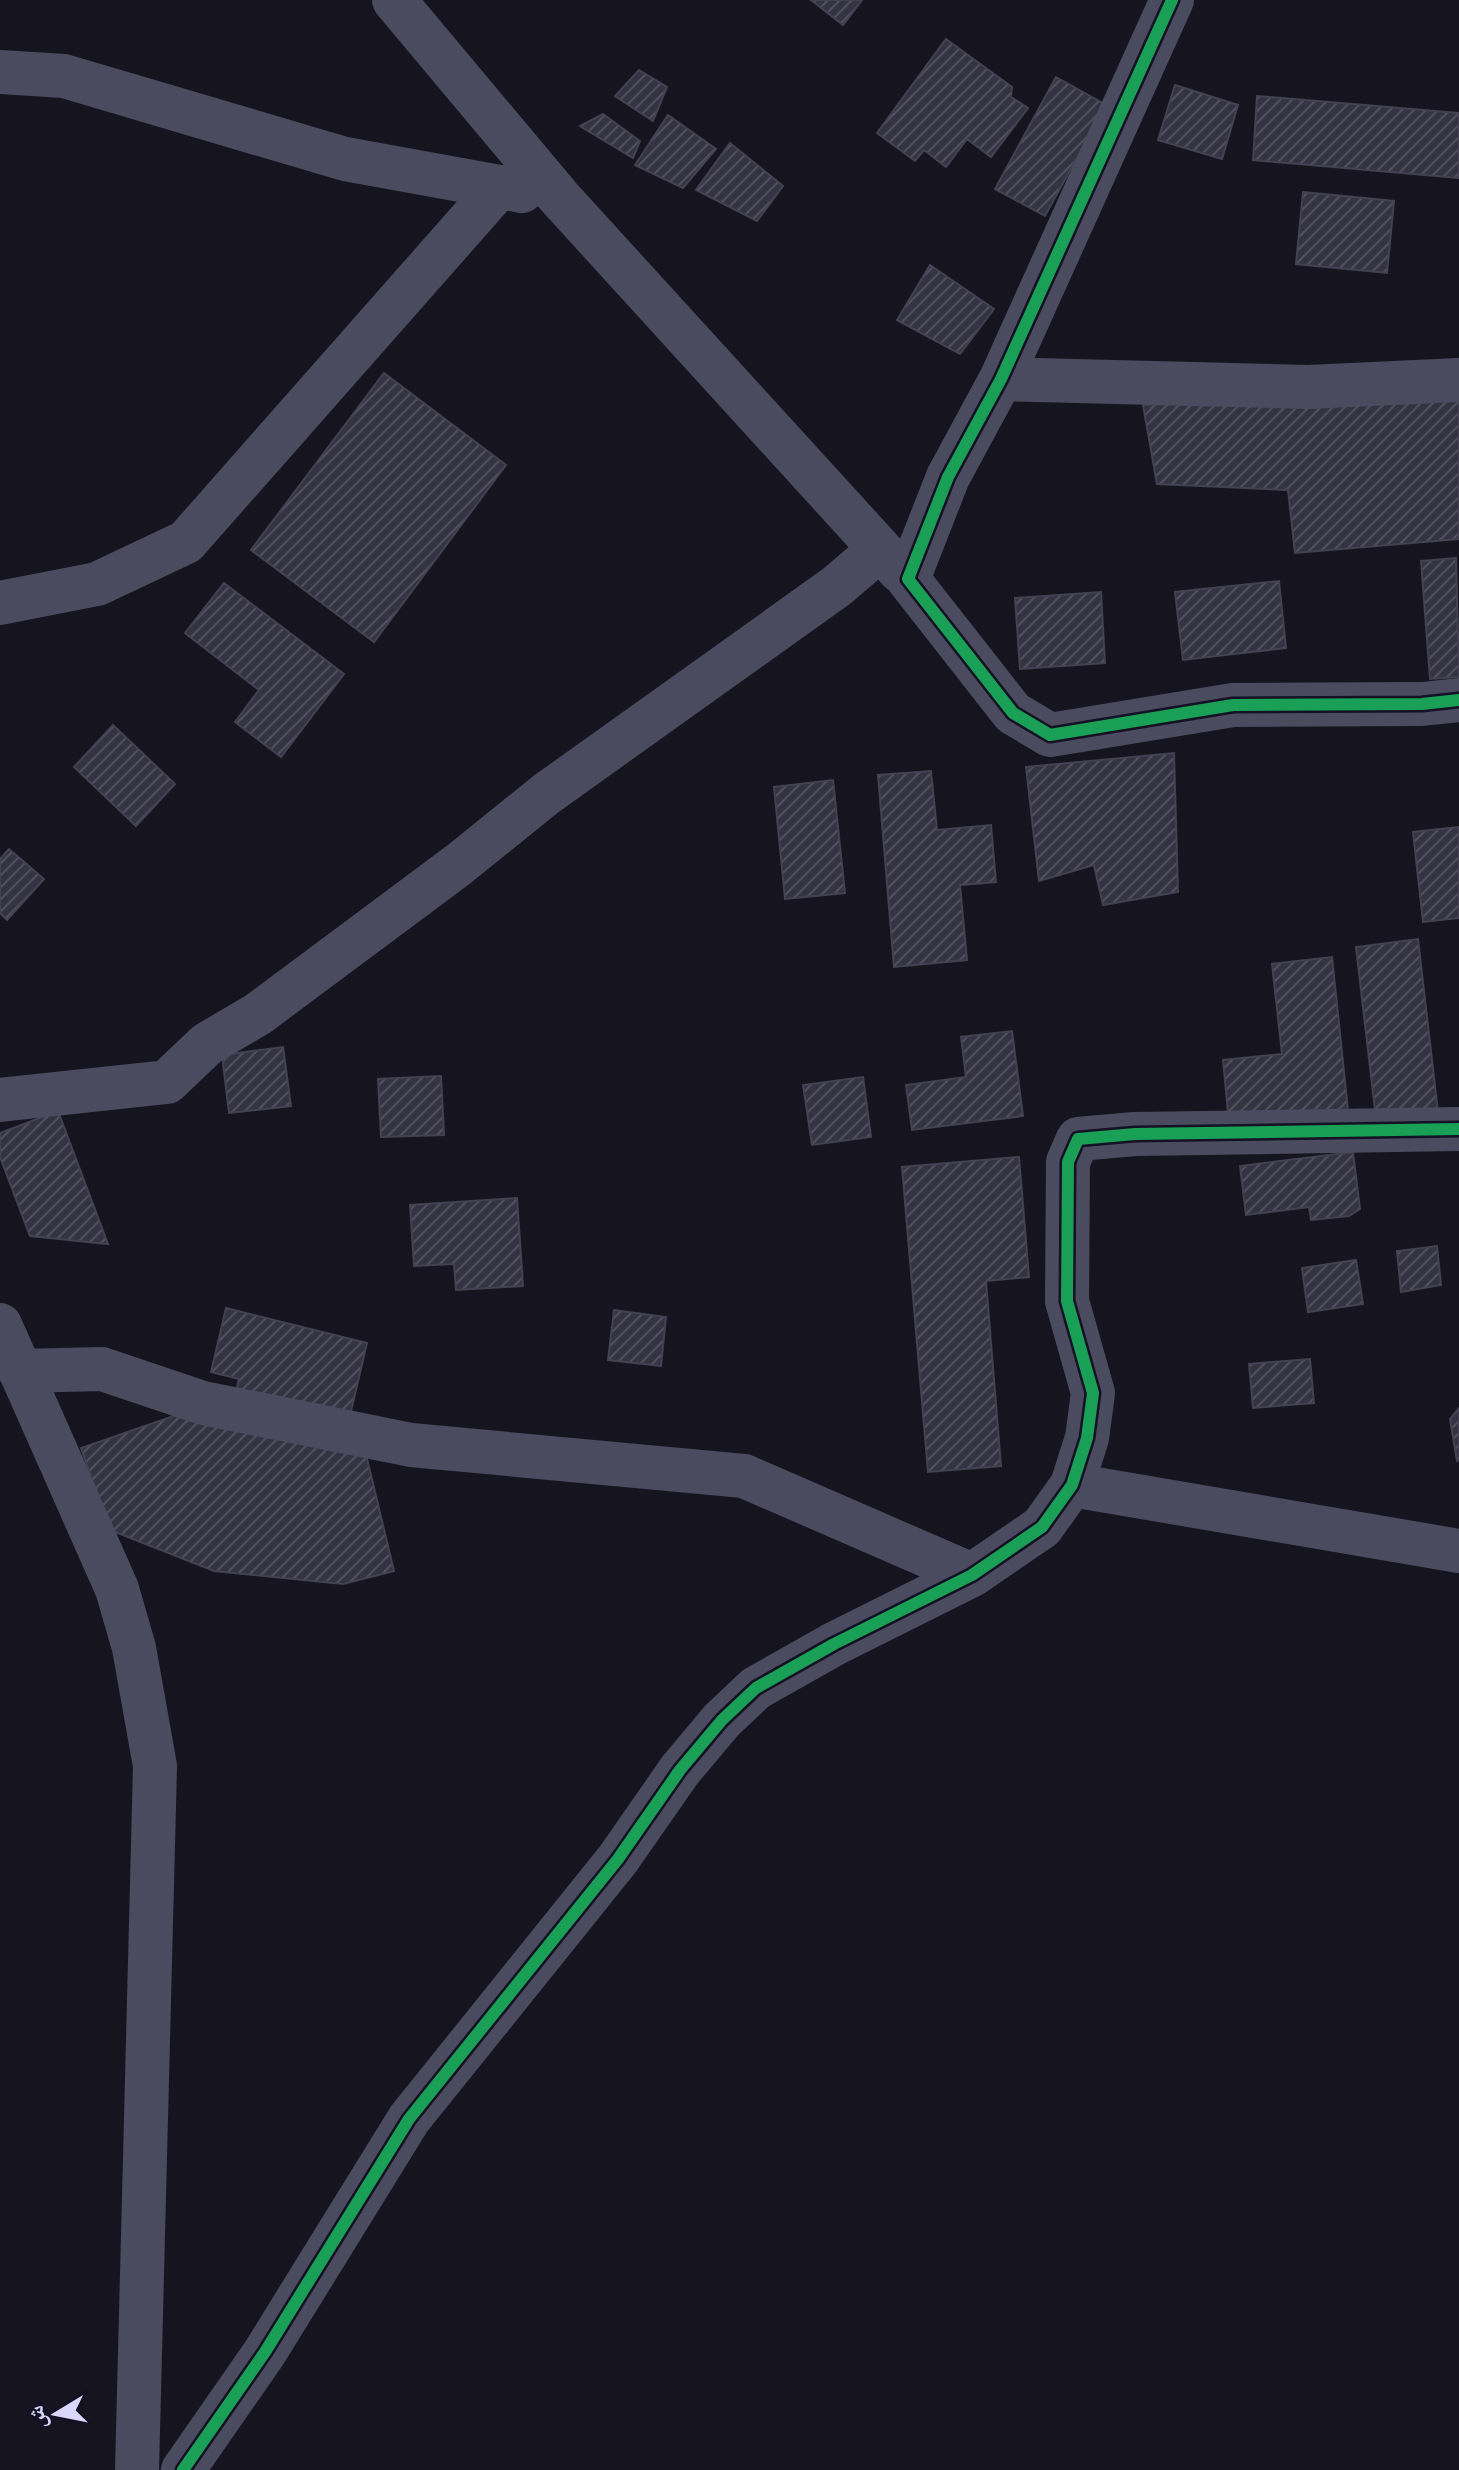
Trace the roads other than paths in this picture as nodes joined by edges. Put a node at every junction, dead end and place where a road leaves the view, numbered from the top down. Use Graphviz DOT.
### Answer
graph roads {
  1 [pos="394,0"];
  2 [pos="1172,0"];
  3 [pos="0,72"];
  4 [pos="499,187"];
  5 [pos="559,197"];
  6 [pos="1001,379"];
  7 [pos="1459,380"];
  8 [pos="893,564"];
  9 [pos="0,603"];
  10 [pos="1459,700"];
  11 [pos="0,1100"];
  12 [pos="1459,1129"];
  13 [pos="0,1325"];
  14 [pos="20,1371"];
  15 [pos="1072,1485"];
  16 [pos="1459,1551"];
  17 [pos="972,1575"];
  18 [pos="137,2470"];
  19 [pos="183,2470"];
  1 -- 5 [label="street"];
  2 -- 6 [label="street"];
  3 -- 4 [label="street"];
  4 -- 5 [label="street"];
  4 -- 9 [label="street"];
  5 -- 8 [label="street"];
  6 -- 7 [label="street"];
  6 -- 8 [label="street"];
  8 -- 10 [label="street"];
  8 -- 11 [label="street"];
  12 -- 15 [label="street"];
  13 -- 14 [label="street"];
  14 -- 17 [label="street"];
  14 -- 18 [label="street"];
  15 -- 16 [label="street"];
  15 -- 17 [label="street"];
  17 -- 19 [label="street"];
}
